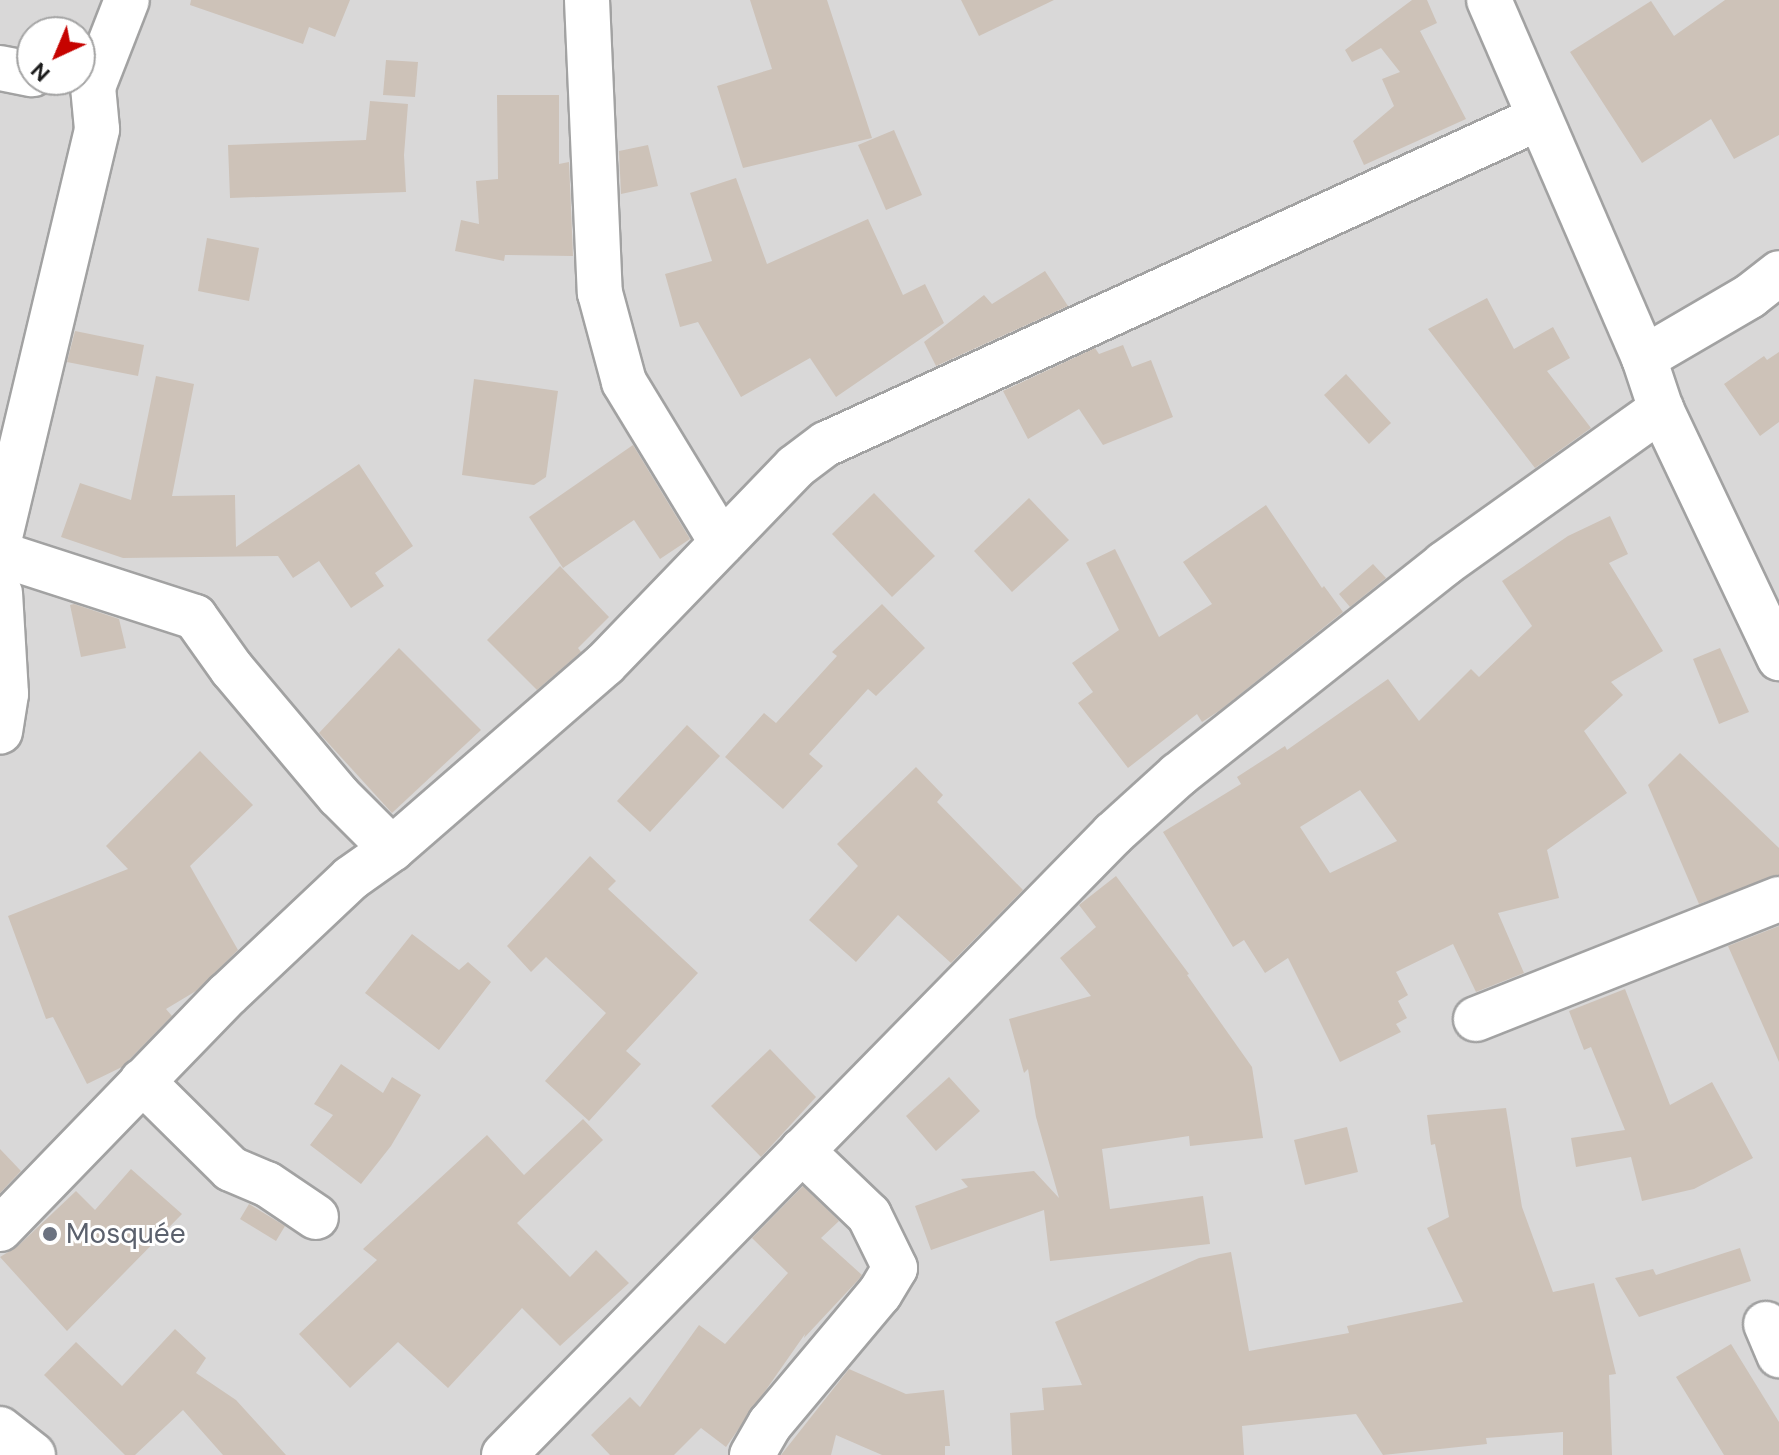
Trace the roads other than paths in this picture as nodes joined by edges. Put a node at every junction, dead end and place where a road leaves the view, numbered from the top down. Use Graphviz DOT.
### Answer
graph roads {
  1 [pos="127,0"];
  2 [pos="587,0"];
  3 [pos="1489,0"];
  4 [pos="96,51"];
  5 [pos="82,96"];
  6 [pos="1539,118"];
  7 [pos="1779,273"];
  8 [pos="1644,358"];
  9 [pos="1661,409"];
  10 [pos="0,537"];
  11 [pos="722,543"];
  12 [pos="0,554"];
  13 [pos="0,593"];
  14 [pos="1779,658"];
  15 [pos="0,732"];
  16 [pos="392,849"];
  17 [pos="1779,899"];
  18 [pos="1476,1019"];
  19 [pos="142,1081"];
  20 [pos="802,1151"];
  21 [pos="316,1217"];
  22 [pos="0,1229"];
  23 [pos="0,1429"];
  24 [pos="33,1455"];
  25 [pos="504,1455"];
  26 [pos="752,1455"];
  1 -- 4 [label="street"];
  2 -- 11 [label="street"];
  3 -- 6 [label="street"];
  5 -- 10 [label="street"];
  6 -- 8 [label="street"];
  6 -- 11 [label="street"];
  7 -- 8 [label="street"];
  8 -- 9 [label="street"];
  9 -- 14 [label="street"];
  9 -- 20 [label="street"];
  11 -- 16 [label="street"];
  12 -- 16 [label="street"];
  13 -- 15 [label="street"];
  16 -- 19 [label="street"];
  17 -- 18 [label="street"];
  19 -- 21 [label="street"];
  19 -- 22 [label="street"];
  20 -- 25 [label="street"];
  20 -- 26 [label="street"];
  23 -- 24 [label="street"];
}
